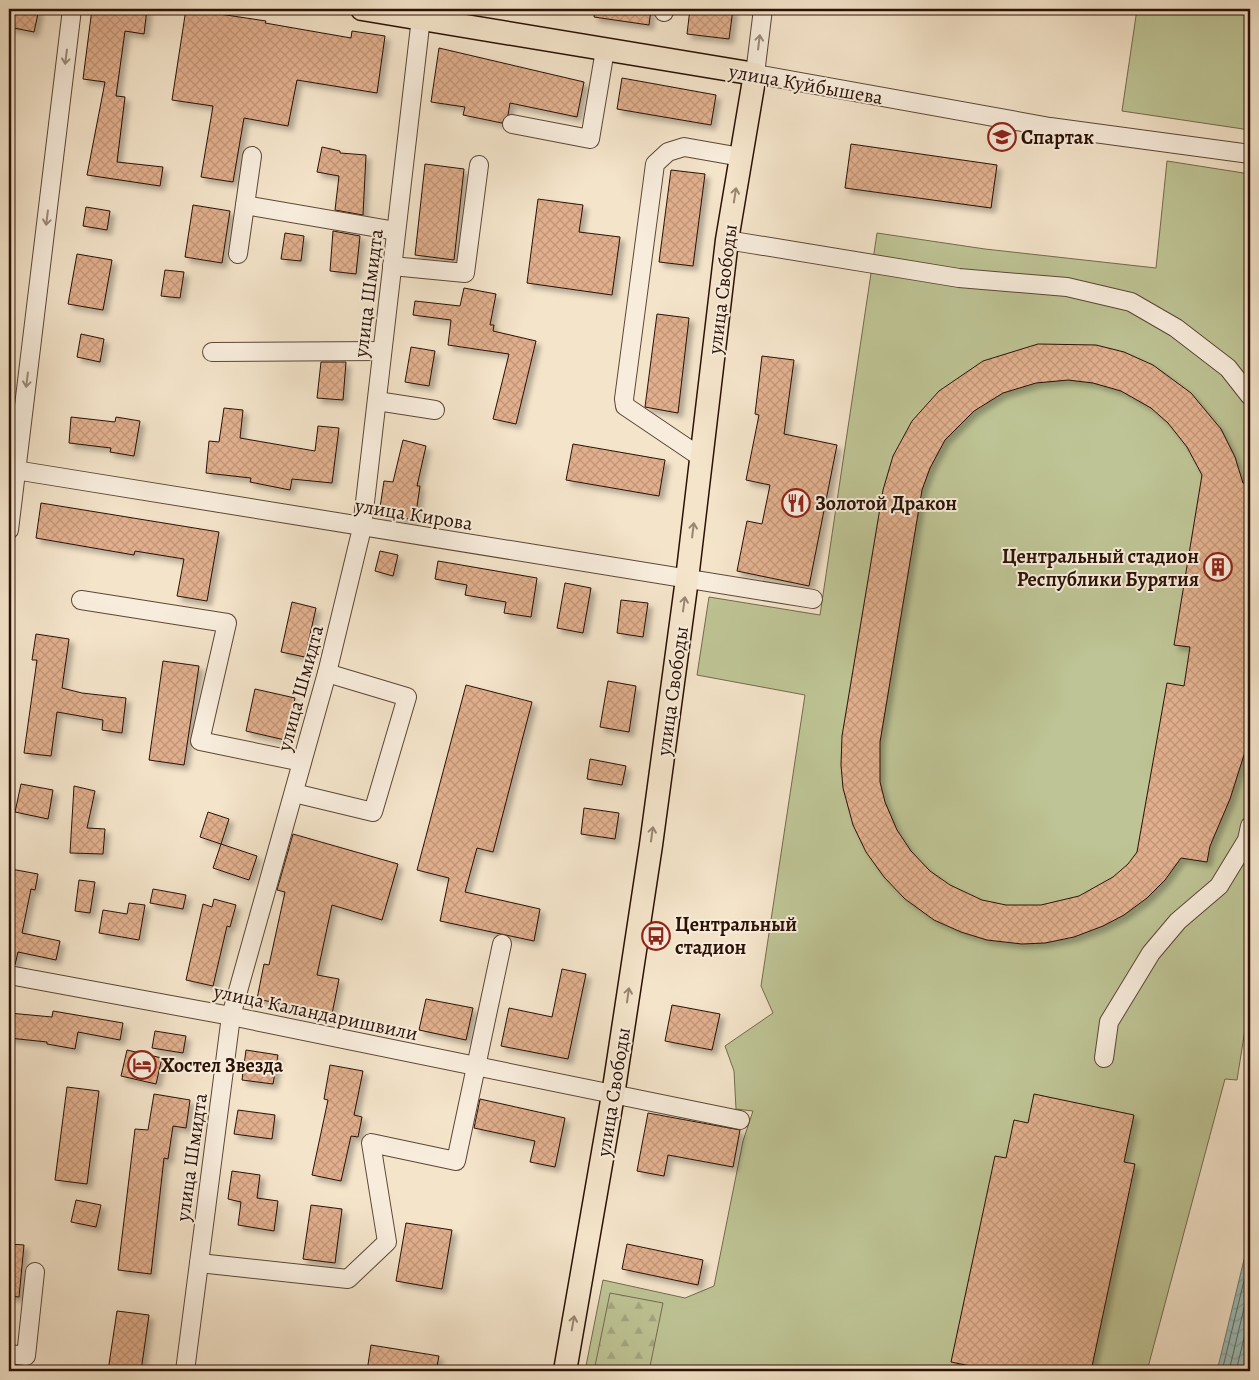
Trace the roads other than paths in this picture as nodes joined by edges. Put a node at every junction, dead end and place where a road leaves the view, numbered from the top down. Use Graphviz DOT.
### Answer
graph roads {
  1 [pos="72,9"];
  2 [pos="362,9"];
  3 [pos="764,9"];
  4 [pos="421,14"];
  5 [pos="605,50"];
  6 [pos="755,74"];
  7 [pos="512,124"];
  8 [pos="1250,154"];
  9 [pos="252,156"];
  10 [pos="741,157"];
  11 [pos="479,165"];
  12 [pos="245,205"];
  13 [pos="396,230"];
  14 [pos="728,240"];
  15 [pos="238,254"];
  16 [pos="392,266"];
  17 [pos="382,351"];
  18 [pos="212,352"];
  19 [pos="1250,396"];
  20 [pos="376,401"];
  21 [pos="435,410"];
  22 [pos="702,458"];
  23 [pos="12,470"];
  24 [pos="362,528"];
  25 [pos="9,530"];
  26 [pos="687,579"];
  27 [pos="813,599"];
  28 [pos="81,600"];
  29 [pos="327,673"];
  30 [pos="302,762"];
  31 [pos="294,793"];
  32 [pos="1250,826"];
  33 [pos="502,944"];
  34 [pos="9,975"];
  35 [pos="232,1016"];
  36 [pos="1104,1058"];
  37 [pos="476,1066"];
  38 [pos="613,1095"];
  39 [pos="740,1120"];
  40 [pos="199,1263"];
  41 [pos="35,1272"];
  42 [pos="9,1354"];
  43 [pos="185,1371"];
  44 [pos="565,1371"];
  1 -- 23 [label="street, one-way"];
  2 -- 4 [label="main road, улица Куйбышева"];
  6 -- 3 [label="street, улица Свободы, one-way"];
  4 -- 5 [label="main road, улица Куйбышева"];
  4 -- 13 [label="street, улица Шмидта"];
  5 -- 6 [label="main road, улица Куйбышева"];
  5 -- 7 [label="street"];
  6 -- 8 [label="street, улица Куйбышева"];
  6 -- 10 [label="main road, улица Свободы"];
  9 -- 12 [label="street"];
  14 -- 10 [label="main road, улица Свободы, one-way"];
  10 -- 22 [label="street"];
  11 -- 16 [label="street"];
  12 -- 13 [label="street"];
  12 -- 15 [label="street"];
  13 -- 16 [label="street, улица Шмидта"];
  14 -- 19 [label="street"];
  14 -- 22 [label="main road, улица Свободы"];
  16 -- 17 [label="street, улица Шмидта"];
  17 -- 18 [label="street"];
  17 -- 20 [label="street, улица Шмидта"];
  20 -- 21 [label="street"];
  20 -- 24 [label="street, улица Шмидта"];
  26 -- 22 [label="main road, улица Свободы, one-way"];
  23 -- 24 [label="street, улица Кирова"];
  23 -- 25 [label="street"];
  24 -- 26 [label="street, улица Кирова"];
  24 -- 29 [label="street, улица Шмидта"];
  26 -- 27 [label="street, улица Кирова"];
  38 -- 26 [label="main road, улица Свободы, one-way"];
  28 -- 30 [label="street"];
  29 -- 30 [label="street, улица Шмидта"];
  29 -- 31 [label="street"];
  30 -- 31 [label="street, улица Шмидта"];
  31 -- 35 [label="street, улица Шмидта"];
  32 -- 36 [label="street"];
  33 -- 37 [label="street"];
  34 -- 35 [label="street, улица Каландаришвили"];
  35 -- 37 [label="street, улица Каландаришвили"];
  35 -- 40 [label="street, улица Шмидта"];
  37 -- 38 [label="street, улица Каландаришвили"];
  37 -- 40 [label="street"];
  38 -- 39 [label="street, улица Каландаришвили"];
  44 -- 38 [label="main road, улица Свободы, one-way"];
  40 -- 43 [label="street, улица Шмидта"];
  41 -- 42 [label="street"];
}
